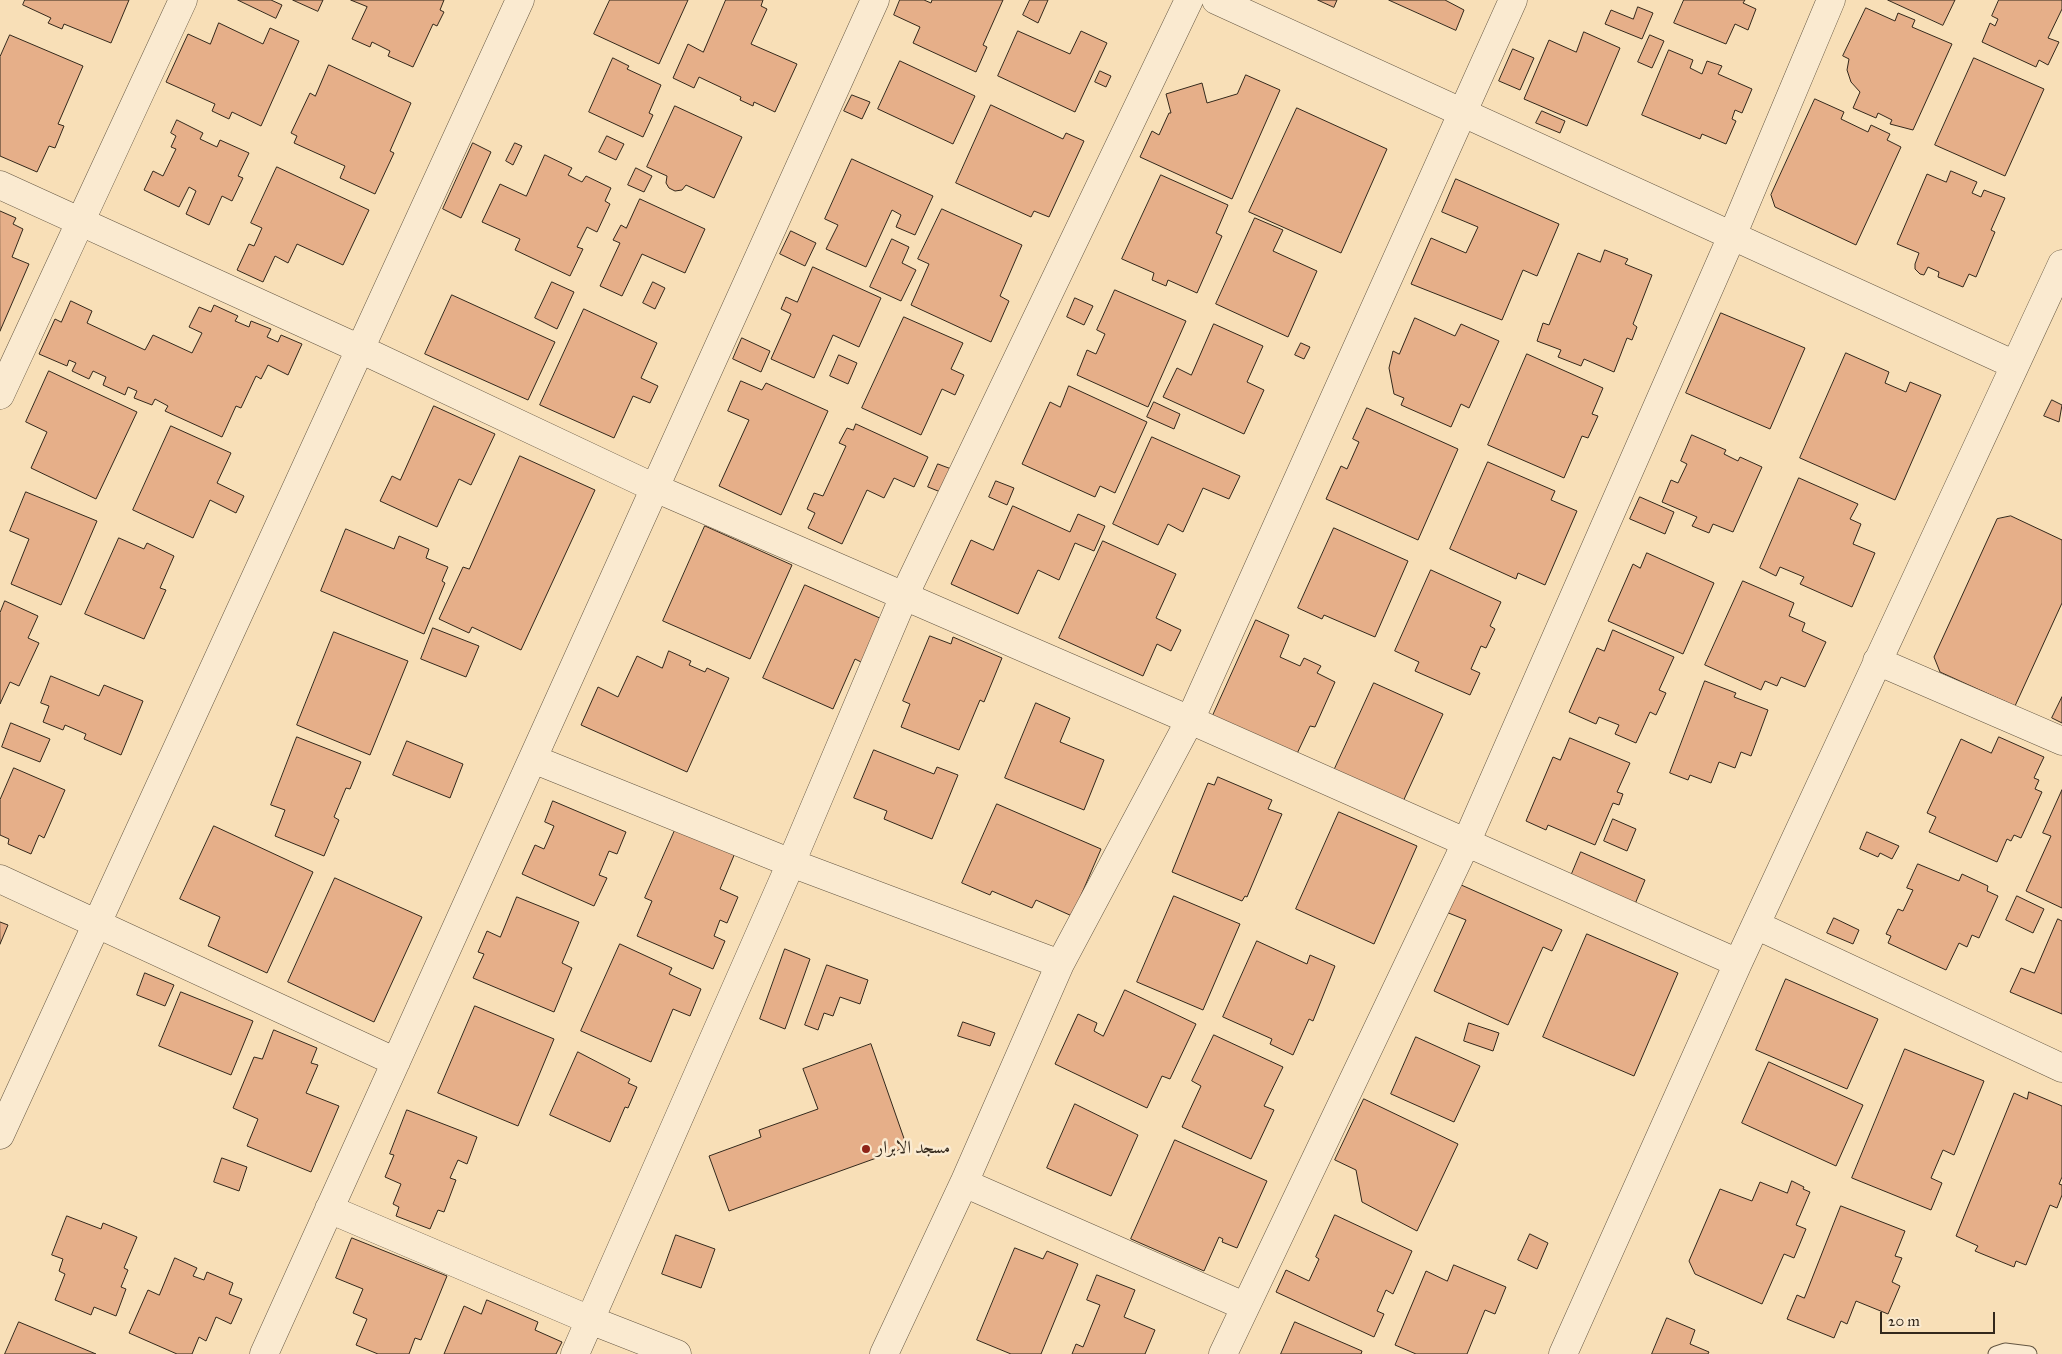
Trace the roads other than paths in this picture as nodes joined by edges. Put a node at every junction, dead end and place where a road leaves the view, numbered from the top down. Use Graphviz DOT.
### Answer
graph roads {
  1 [pos="183,0"];
  2 [pos="520,0"];
  3 [pos="876,0"];
  4 [pos="1189,0"];
  5 [pos="1216,0"];
  6 [pos="1513,0"];
  7 [pos="1831,0"];
  8 [pos="1463,113"];
  9 [pos="0,185"];
  10 [pos="81,221"];
  11 [pos="1732,236"];
  12 [pos="2062,264"];
  13 [pos="360,349"];
  14 [pos="2015,365"];
  15 [pos="0,395"];
  16 [pos="655,488"];
  17 [pos="904,596"];
  18 [pos="1877,661"];
  19 [pos="1190,720"];
  20 [pos="2062,741"];
  21 [pos="533,759"];
  22 [pos="1466,843"];
  23 [pos="791,863"];
  24 [pos="0,879"];
  25 [pos="97,924"];
  26 [pos="1756,925"];
  27 [pos="1060,964"];
  28 [pos="1738,964"];
  29 [pos="396,1062"];
  30 [pos="2062,1068"];
  31 [pos="0,1135"];
  32 [pos="964,1183"];
  33 [pos="329,1209"];
  34 [pos="1244,1306"];
  35 [pos="590,1320"];
  36 [pos="264,1354"];
  37 [pos="575,1354"];
  38 [pos="677,1354"];
  39 [pos="884,1354"];
  40 [pos="1222,1354"];
  41 [pos="1563,1354"];
  42 [pos="1996,1354"];
  43 [pos="2029,1354"];
  1 -- 10 [label="street"];
  2 -- 13 [label="street"];
  3 -- 16 [label="street"];
  4 -- 17 [label="street"];
  5 -- 8 [label="street"];
  6 -- 8 [label="street"];
  7 -- 11 [label="street"];
  8 -- 11 [label="street"];
  8 -- 19 [label="street"];
  9 -- 10 [label="street"];
  10 -- 13 [label="street"];
  10 -- 15 [label="street"];
  11 -- 14 [label="street"];
  11 -- 22 [label="street"];
  12 -- 14 [label="street"];
  13 -- 16 [label="street"];
  13 -- 25 [label="street"];
  14 -- 18 [label="street"];
  16 -- 17 [label="street"];
  16 -- 21 [label="street"];
  17 -- 19 [label="street"];
  17 -- 23 [label="street"];
  18 -- 20 [label="street"];
  18 -- 26 [label="street"];
  19 -- 22 [label="street"];
  19 -- 27 [label="street"];
  21 -- 23 [label="street"];
  21 -- 29 [label="street"];
  22 -- 28 [label="street"];
  22 -- 34 [label="street"];
  23 -- 27 [label="street"];
  23 -- 35 [label="street"];
  24 -- 25 [label="street"];
  25 -- 29 [label="street"];
  25 -- 31 [label="street"];
  26 -- 28 [label="street"];
  26 -- 30 [label="street"];
  27 -- 32 [label="street"];
  28 -- 41 [label="street"];
  29 -- 33 [label="street"];
  32 -- 34 [label="street"];
  32 -- 39 [label="street"];
  33 -- 35 [label="street"];
  33 -- 36 [label="street"];
  34 -- 40 [label="street"];
  35 -- 37 [label="street"];
  35 -- 38 [label="street"];
  42 -- 43 [label="lane"];
}
